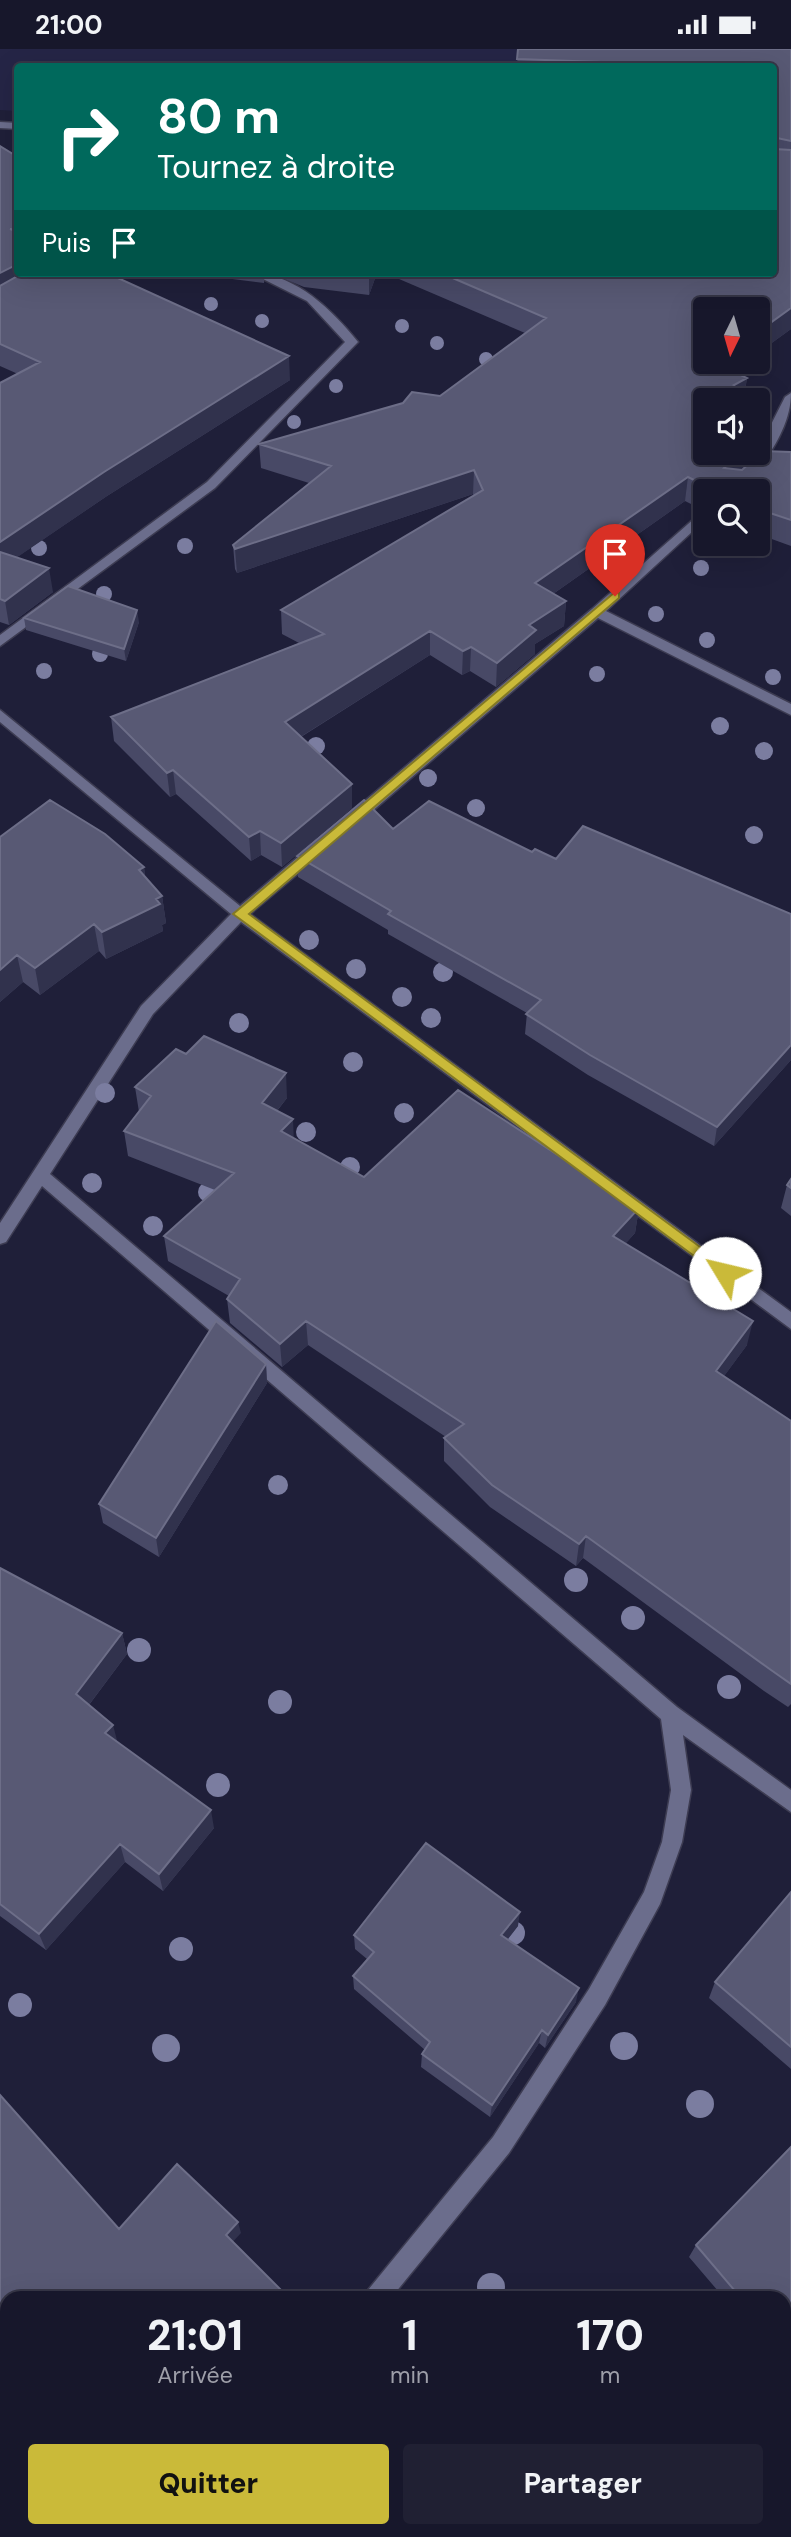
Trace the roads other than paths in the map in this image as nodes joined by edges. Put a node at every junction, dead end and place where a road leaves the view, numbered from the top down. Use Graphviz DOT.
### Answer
graph roads {
  1 [pos="265,277"];
  2 [pos="791,397"];
  3 [pos="746,479"];
  4 [pos="693,524"];
  5 [pos="597,612"];
  6 [pos="0,642"];
  7 [pos="791,710"];
  8 [pos="0,715"];
  9 [pos="240,914"];
  10 [pos="42,1177"];
  11 [pos="0,1237"];
  12 [pos="791,1322"];
  13 [pos="670,1714"];
  14 [pos="791,1802"];
  15 [pos="382,2291"];
  1 -- 6 [label="street"];
  2 -- 3 [label="street"];
  4 -- 5 [label="street"];
  5 -- 7 [label="street"];
  5 -- 9 [label="street"];
  8 -- 9 [label="street"];
  9 -- 10 [label="street"];
  9 -- 12 [label="street"];
  10 -- 11 [label="street"];
  10 -- 13 [label="street"];
  13 -- 14 [label="street"];
  13 -- 15 [label="street"];
}
